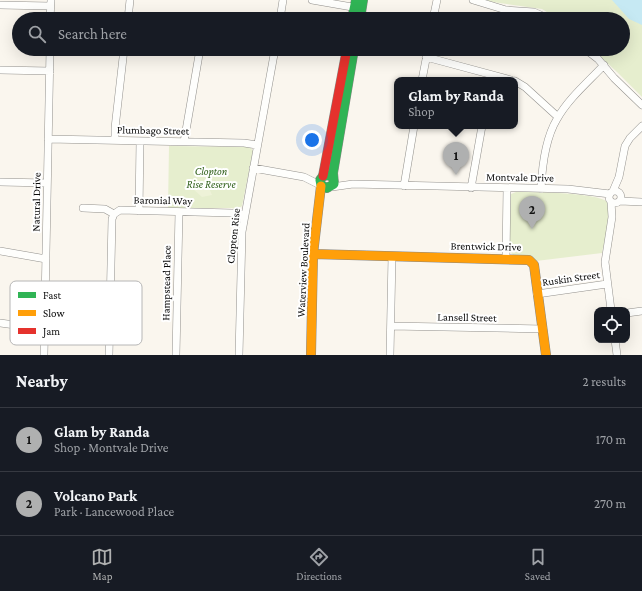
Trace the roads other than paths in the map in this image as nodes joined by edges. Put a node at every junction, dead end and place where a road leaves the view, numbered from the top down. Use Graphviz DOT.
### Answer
graph roads {
  1 [pos="130,0"];
  2 [pos="283,0"];
  3 [pos="312,0"];
  4 [pos="437,0"];
  5 [pos="473,0"];
  6 [pos="51,3"];
  7 [pos="359,4"];
  8 [pos="0,6"];
  9 [pos="129,12"];
  10 [pos="281,12"];
  11 [pos="434,12"];
  12 [pos="534,12"];
  13 [pos="50,56"];
  14 [pos="123,56"];
  15 [pos="199,56"];
  16 [pos="274,56"];
  17 [pos="346,56"];
  18 [pos="352,56"];
  19 [pos="426,56"];
  20 [pos="435,56"];
  21 [pos="594,56"];
  22 [pos="604,65"];
  23 [pos="0,70"];
  24 [pos="50,71"];
  25 [pos="423,77"];
  26 [pos="490,77"];
  27 [pos="518,83"];
  28 [pos="343,89"];
  29 [pos="642,105"];
  30 [pos="558,117"];
  31 [pos="642,126"];
  32 [pos="414,129"];
  33 [pos="481,129"];
  34 [pos="48,138"];
  35 [pos="115,140"];
  36 [pos="140,141"];
  37 [pos="184,142"];
  38 [pos="257,145"];
  39 [pos="253,168"];
  40 [pos="322,181"];
  41 [pos="0,182"];
  42 [pos="47,183"];
  43 [pos="332,183"];
  44 [pos="404,186"];
  45 [pos="471,188"];
  46 [pos="507,188"];
  47 [pos="541,189"];
  48 [pos="615,197"];
  49 [pos="639,202"];
  50 [pos="83,208"];
  51 [pos="139,211"];
  52 [pos="179,212"];
  53 [pos="114,214"];
  54 [pos="245,215"];
  55 [pos="0,251"];
  56 [pos="316,254"];
  57 [pos="392,256"];
  58 [pos="46,258"];
  59 [pos="506,258"];
  60 [pos="45,281"];
  61 [pos="111,281"];
  62 [pos="607,284"];
  63 [pos="538,294"];
  64 [pos="611,307"];
  65 [pos="642,311"];
  66 [pos="630,313"];
  67 [pos="0,323"];
  68 [pos="10,324"];
  69 [pos="391,326"];
  70 [pos="543,329"];
  71 [pos="315,334"];
  72 [pos="615,343"];
  73 [pos="109,345"];
  74 [pos="109,355"];
  75 [pos="176,355"];
  76 [pos="239,355"];
  77 [pos="311,355"];
  78 [pos="318,355"];
  79 [pos="390,355"];
  80 [pos="546,355"];
  81 [pos="617,355"];
  1 -- 9 [label="street"];
  2 -- 10 [label="street"];
  3 -- 7 [label="street"];
  4 -- 11 [label="street"];
  5 -- 12 [label="street"];
  6 -- 8 [label="street"];
  13 -- 24 [label="street, Natural Drive"];
  14 -- 35 [label="street"];
  15 -- 37 [label="street"];
  16 -- 38 [label="street, Clopton Rise"];
  17 -- 28 [label="street, Waterview Boulevard"];
  18 -- 28 [label="street, Waterview Boulevard"];
  19 -- 25 [label="street"];
  20 -- 26 [label="street"];
  21 -- 22 [label="street"];
  22 -- 29 [label="street"];
  22 -- 30 [label="street"];
  23 -- 24 [label="street"];
  24 -- 34 [label="street, Natural Drive"];
  27 -- 30 [label="street"];
  28 -- 40 [label="street, Waterview Boulevard"];
  28 -- 43 [label="street, Waterview Boulevard"];
  30 -- 47 [label="street"];
  31 -- 48 [label="street"];
  32 -- 44 [label="street"];
  33 -- 45 [label="street"];
  34 -- 35 [label="street, Plumbago Street"];
  34 -- 42 [label="street, Natural Drive"];
  35 -- 36 [label="street, Plumbago Street"];
  36 -- 37 [label="street, Plumbago Street"];
  36 -- 51 [label="street"];
  37 -- 38 [label="street, Plumbago Street"];
  38 -- 39 [label="street, Clopton Rise"];
  39 -- 40 [label="street"];
  39 -- 54 [label="street, Clopton Rise"];
  40 -- 43 [label="street"];
  40 -- 43 [label="street"];
  40 -- 56 [label="street, Waterview Boulevard"];
  41 -- 42 [label="street"];
  42 -- 58 [label="street, Natural Drive"];
  43 -- 44 [label="street, Montvale Drive"];
  43 -- 56 [label="street, Waterview Boulevard"];
  44 -- 45 [label="street, Montvale Drive"];
  45 -- 46 [label="street, Montvale Drive"];
  46 -- 47 [label="street, Montvale Drive"];
  46 -- 59 [label="street"];
  47 -- 48 [label="street, Montvale Drive"];
  48 -- 49 [label="street, Montvale Drive"];
  48 -- 62 [label="street"];
  50 -- 53 [label="street, Baronial Way"];
  51 -- 52 [label="street, Baronial Way"];
  51 -- 53 [label="street, Baronial Way"];
  52 -- 54 [label="street, Baronial Way"];
  52 -- 75 [label="street, Hampstead Place"];
  53 -- 61 [label="street"];
  54 -- 76 [label="street, Clopton Rise"];
  55 -- 58 [label="street"];
  56 -- 57 [label="street, Brentwick Drive"];
  56 -- 71 [label="street, Waterview Boulevard"];
  57 -- 59 [label="street, Brentwick Drive"];
  57 -- 69 [label="street"];
  58 -- 60 [label="street, Natural Drive"];
  59 -- 63 [label="street, Brentwick Drive"];
  62 -- 63 [label="street, Ruskin Street"];
  62 -- 64 [label="street"];
  63 -- 70 [label="street, Brentwick Drive"];
  65 -- 66 [label="street"];
  67 -- 68 [label="street"];
  69 -- 70 [label="street, Lansell Street"];
  69 -- 79 [label="street"];
  70 -- 80 [label="street, Brentwick Drive"];
  71 -- 77 [label="street, Waterview Boulevard"];
  71 -- 78 [label="street, Waterview Boulevard"];
  72 -- 81 [label="street"];
  73 -- 74 [label="street"];
}
